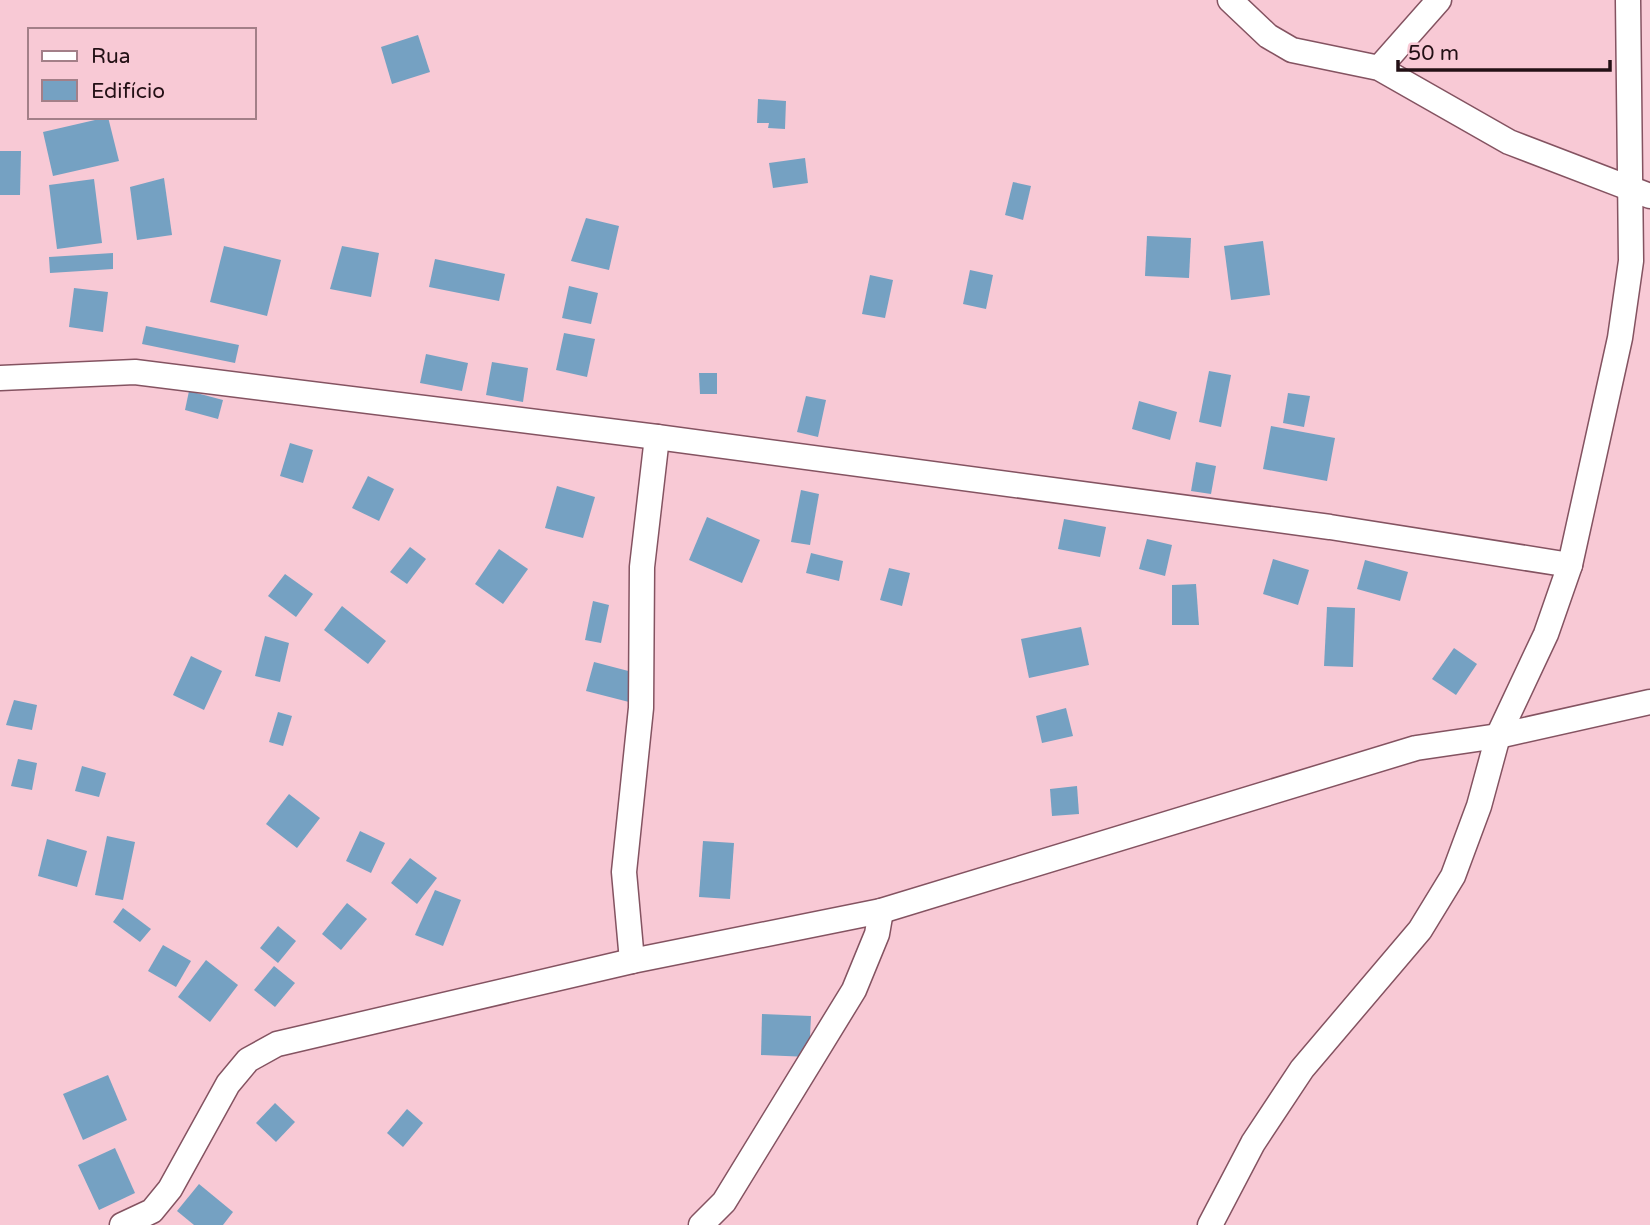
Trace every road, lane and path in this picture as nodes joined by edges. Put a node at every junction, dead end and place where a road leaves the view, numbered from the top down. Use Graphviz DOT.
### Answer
graph roads {
  1 [pos="1230,0"];
  2 [pos="1439,0"];
  3 [pos="1628,0"];
  4 [pos="1379,68"];
  5 [pos="1640,192"];
  6 [pos="0,378"];
  7 [pos="657,437"];
  8 [pos="1570,565"];
  9 [pos="1650,702"];
  10 [pos="1498,736"];
  11 [pos="881,911"];
  12 [pos="632,961"];
  13 [pos="122,1225"];
  14 [pos="701,1225"];
  15 [pos="1210,1225"];
  1 -- 4 [label="street"];
  2 -- 4 [label="street"];
  3 -- 5 [label="street"];
  4 -- 5 [label="street"];
  5 -- 8 [label="street"];
  6 -- 7 [label="street"];
  7 -- 8 [label="street"];
  7 -- 12 [label="street"];
  8 -- 10 [label="street"];
  9 -- 10 [label="street"];
  10 -- 11 [label="street"];
  10 -- 15 [label="street"];
  11 -- 12 [label="street"];
  11 -- 14 [label="street"];
  12 -- 13 [label="street"];
}
